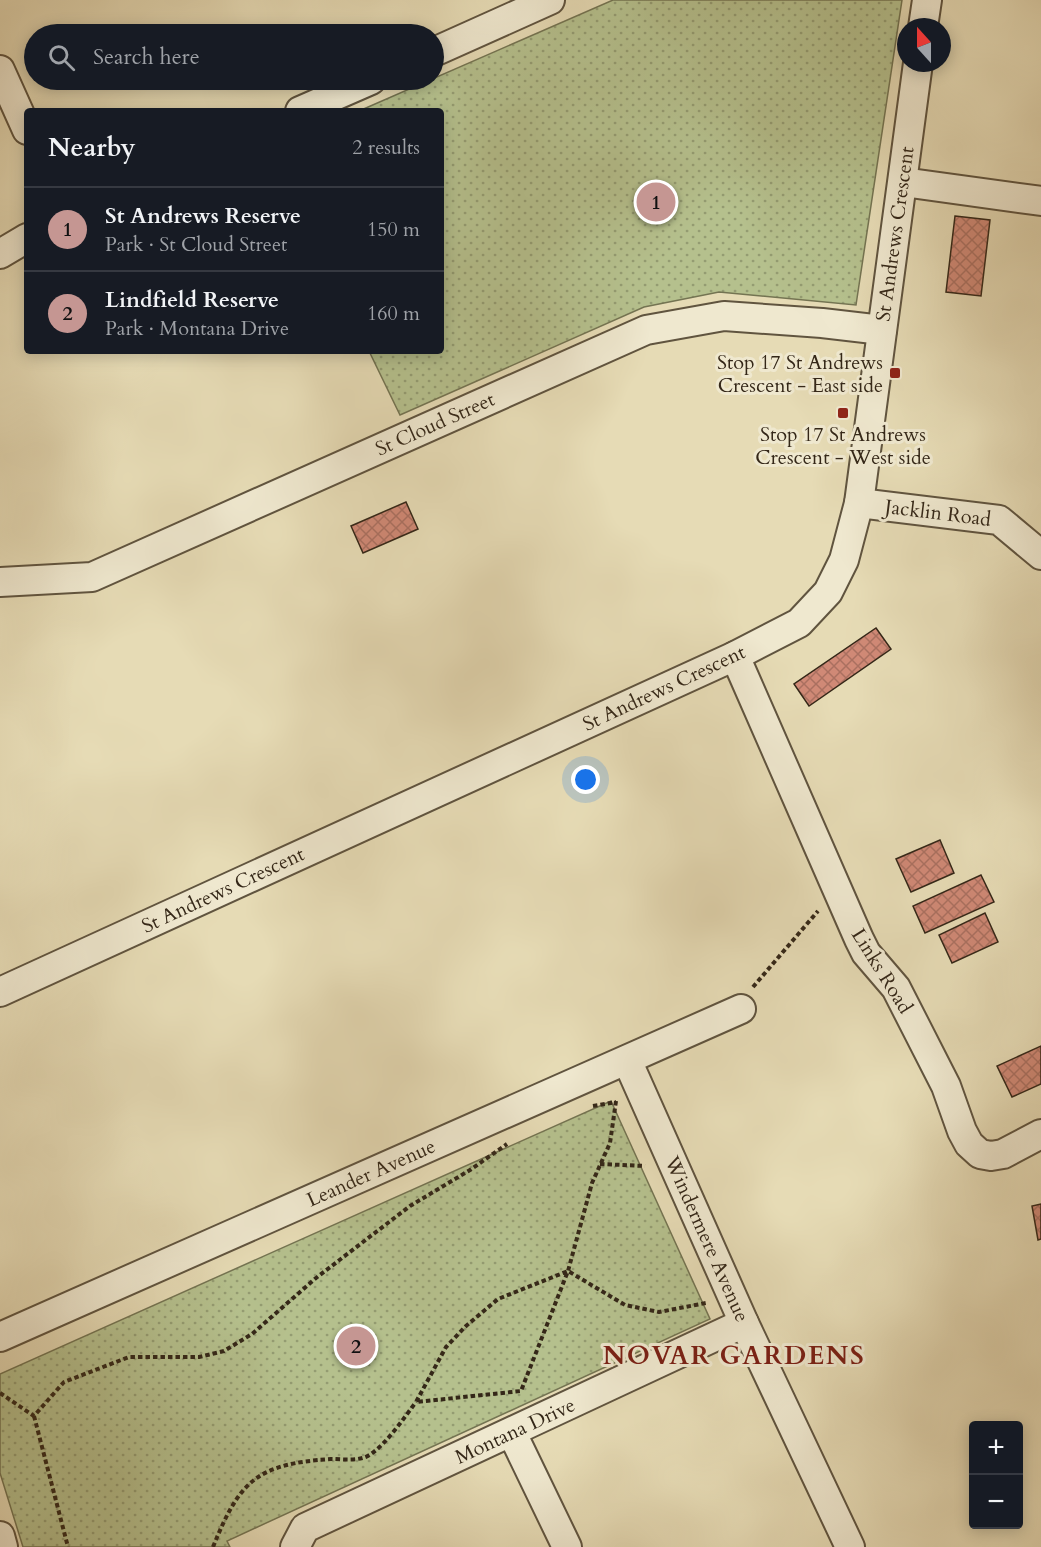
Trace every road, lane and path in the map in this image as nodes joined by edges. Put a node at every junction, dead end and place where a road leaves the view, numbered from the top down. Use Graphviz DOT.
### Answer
graph roads {
  1 [pos="550,0"];
  2 [pos="927,0"];
  3 [pos="924,18"];
  4 [pos="444,48"];
  5 [pos="0,70"];
  6 [pos="917,72"];
  7 [pos="348,90"];
  8 [pos="307,108"];
  9 [pos="24,123"];
  10 [pos="903,182"];
  11 [pos="1041,201"];
  12 [pos="24,240"];
  13 [pos="0,254"];
  14 [pos="882,330"];
  15 [pos="859,503"];
  16 [pos="1041,555"];
  17 [pos="0,582"];
  18 [pos="735,656"];
  19 [pos="837,888"];
  20 [pos="0,992"];
  21 [pos="741,1009"];
  22 [pos="627,1060"];
  23 [pos="617,1094"];
  24 [pos="616,1102"];
  25 [pos="586,1107"];
  26 [pos="1041,1134"];
  27 [pos="514,1139"];
  28 [pos="600,1164"];
  29 [pos="675,1167"];
  30 [pos="568,1271"];
  31 [pos="710,1302"];
  32 [pos="744,1323"];
  33 [pos="0,1337"];
  34 [pos="0,1393"];
  35 [pos="416,1402"];
  36 [pos="34,1416"];
  37 [pos="512,1433"];
  38 [pos="0,1536"];
  39 [pos="3,1547"];
  40 [pos="68,1547"];
  41 [pos="213,1547"];
  42 [pos="295,1547"];
  43 [pos="567,1547"];
  44 [pos="850,1547"];
  1 -- 4 [label="street"];
  2 -- 3 [label="street"];
  5 -- 9 [label="street"];
  6 -- 10 [label="street, St Andrews Crescent"];
  7 -- 8 [label="street"];
  10 -- 11 [label="street"];
  10 -- 14 [label="street, St Andrews Crescent"];
  12 -- 13 [label="street"];
  14 -- 15 [label="street, St Andrews Crescent"];
  14 -- 17 [label="street, St Cloud Street"];
  15 -- 16 [label="street, Jacklin Road"];
  15 -- 18 [label="street, St Andrews Crescent"];
  18 -- 19 [label="street, Links Road"];
  18 -- 20 [label="street, St Andrews Crescent"];
  19 -- 21 [label="path"];
  19 -- 26 [label="street, Links Road"];
  21 -- 22 [label="street, Leander Avenue"];
  22 -- 29 [label="street, Windermere Avenue"];
  22 -- 33 [label="street, Leander Avenue"];
  23 -- 24 [label="path"];
  24 -- 25 [label="path"];
  24 -- 28 [label="path"];
  27 -- 36 [label="path"];
  28 -- 29 [label="path"];
  28 -- 30 [label="path"];
  29 -- 32 [label="street, Windermere Avenue"];
  30 -- 31 [label="path"];
  30 -- 35 [label="path"];
  30 -- 35 [label="path"];
  32 -- 37 [label="street, Montana Drive"];
  32 -- 44 [label="street, Windermere Avenue"];
  34 -- 36 [label="path"];
  35 -- 41 [label="path"];
  36 -- 40 [label="path"];
  37 -- 42 [label="street, Montana Drive"];
  37 -- 43 [label="street"];
  38 -- 39 [label="street"];
}
